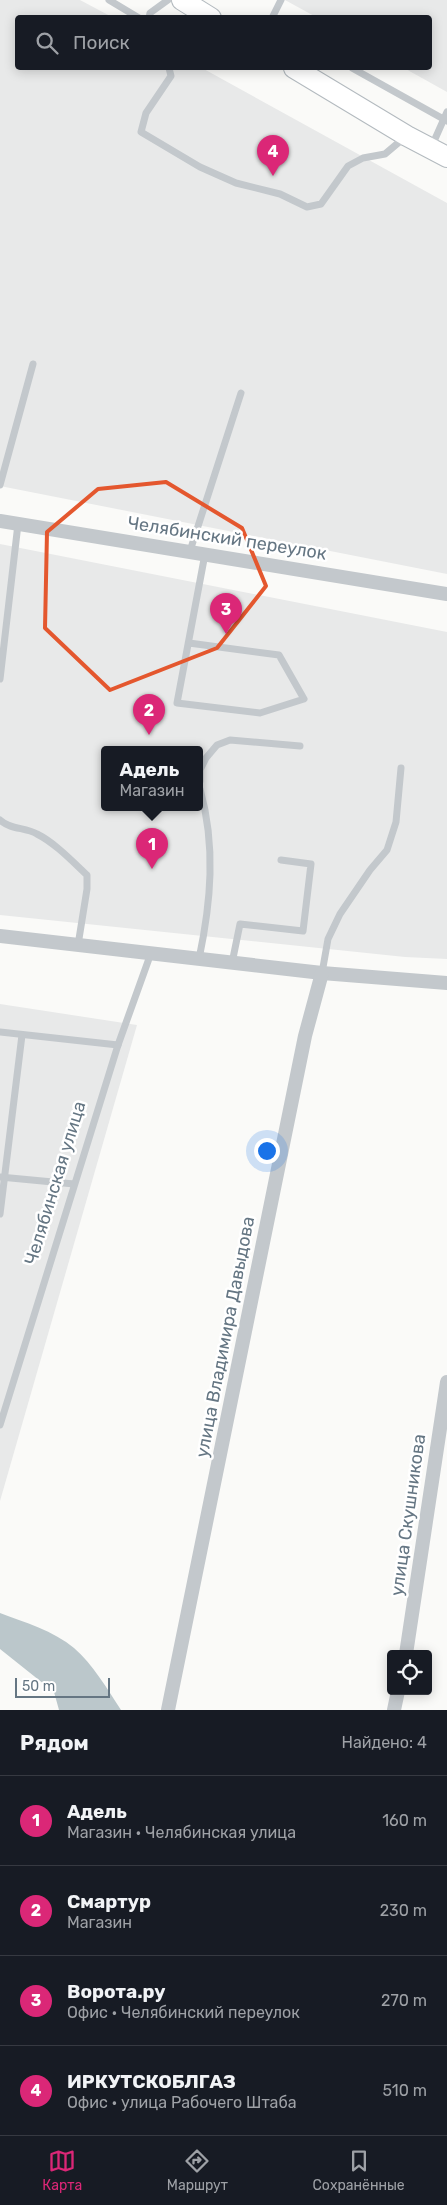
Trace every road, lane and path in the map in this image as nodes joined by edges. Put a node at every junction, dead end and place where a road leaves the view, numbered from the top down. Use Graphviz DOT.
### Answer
graph roads {
  1 [pos="109,0"];
  2 [pos="168,0"];
  3 [pos="182,0"];
  4 [pos="281,0"];
  5 [pos="134,15"];
  6 [pos="150,15"];
  7 [pos="206,15"];
  8 [pos="274,15"];
  9 [pos="170,70"];
  10 [pos="297,70"];
  11 [pos="356,70"];
  12 [pos="447,112"];
  13 [pos="445,120"];
  14 [pos="407,136"];
  15 [pos="439,152"];
  16 [pos="33,364"];
  17 [pos="241,393"];
  18 [pos="0,484"];
  19 [pos="0,522"];
  20 [pos="18,523"];
  21 [pos="190,551"];
  22 [pos="206,554"];
  23 [pos="447,594"];
  24 [pos="189,643"];
  25 [pos="0,679"];
  26 [pos="300,746"];
  27 [pos="203,764"];
  28 [pos="401,768"];
  29 [pos="203,801"];
  30 [pos="0,820"];
  31 [pos="281,860"];
  32 [pos="0,936"];
  33 [pos="78,945"];
  34 [pos="151,953"];
  35 [pos="199,959"];
  36 [pos="232,963"];
  37 [pos="322,973"];
  38 [pos="447,983"];
  39 [pos="0,1032"];
  40 [pos="22,1035"];
  41 [pos="118,1045"];
  42 [pos="2,1178"];
  43 [pos="74,1184"];
  44 [pos="0,1214"];
  45 [pos="447,1382"];
  46 [pos="0,1425"];
  47 [pos="407,1650"];
  48 [pos="397,1695"];
  49 [pos="168,1710"];
  50 [pos="394,1710"];
  1 -- 5 [label="lane"];
  2 -- 6 [label="lane"];
  3 -- 7 [label="main road"];
  4 -- 8 [label="lane"];
  9 -- 14 [label="lane"];
  10 -- 14 [label="main road"];
  11 -- 13 [label="lane"];
  12 -- 13 [label="lane"];
  13 -- 15 [label="lane"];
  14 -- 15 [label="main road"];
  16 -- 18 [label="lane"];
  17 -- 21 [label="lane"];
  19 -- 20 [label="street, Челябинский переулок"];
  20 -- 21 [label="street, Челябинский переулок"];
  20 -- 25 [label="lane"];
  21 -- 22 [label="street, Челябинский переулок"];
  22 -- 23 [label="street, Челябинский переулок"];
  22 -- 24 [label="lane"];
  24 -- 24 [label="lane"];
  26 -- 27 [label="lane"];
  28 -- 37 [label="lane"];
  29 -- 35 [label="lane"];
  30 -- 33 [label="lane"];
  31 -- 36 [label="lane"];
  32 -- 33 [label="street"];
  33 -- 34 [label="street"];
  34 -- 35 [label="street"];
  34 -- 41 [label="lane, Челябинская улица"];
  35 -- 36 [label="street"];
  36 -- 37 [label="street"];
  37 -- 38 [label="street"];
  37 -- 49 [label="street, улица Владимира Давыдова"];
  39 -- 40 [label="lane"];
  40 -- 41 [label="lane"];
  40 -- 42 [label="lane"];
  41 -- 43 [label="lane, Челябинская улица"];
  42 -- 43 [label="lane"];
  42 -- 44 [label="lane"];
  43 -- 46 [label="lane, Челябинская улица"];
  45 -- 47 [label="street, улица Скушникова"];
  48 -- 50 [label="street"];
}
